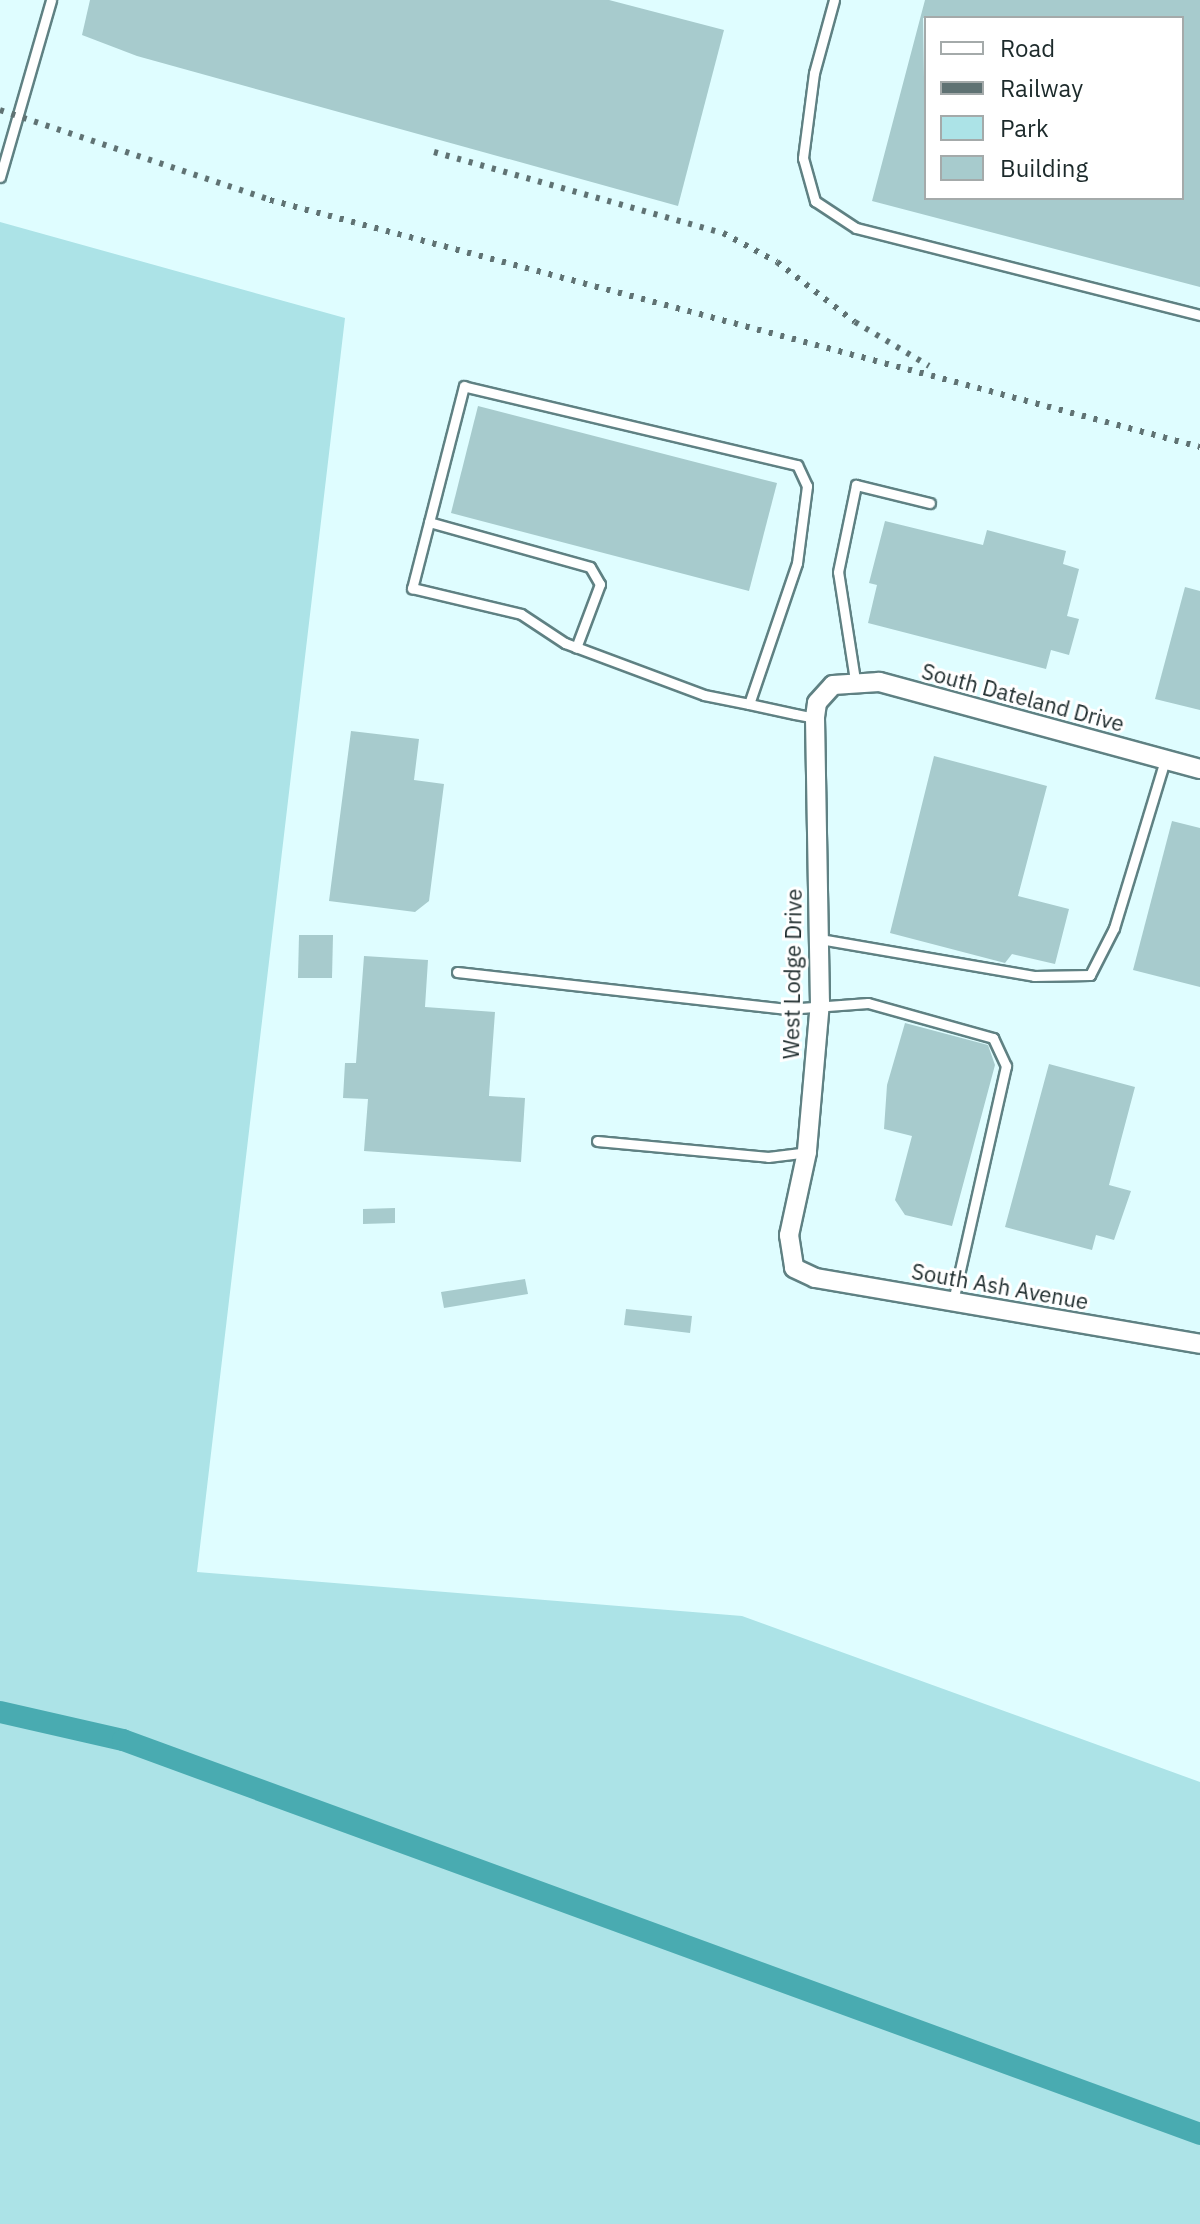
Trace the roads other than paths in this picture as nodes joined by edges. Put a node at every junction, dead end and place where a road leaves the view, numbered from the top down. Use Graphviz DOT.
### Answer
graph roads {
  1 [pos="51,0"];
  2 [pos="834,0"];
  3 [pos="0,177"];
  4 [pos="1200,315"];
  5 [pos="930,503"];
  6 [pos="429,522"];
  7 [pos="576,648"];
  8 [pos="855,680"];
  9 [pos="833,685"];
  10 [pos="749,704"];
  11 [pos="815,718"];
  12 [pos="1165,760"];
  13 [pos="1200,769"];
  14 [pos="820,939"];
  15 [pos="457,972"];
  16 [pos="820,1002"];
  17 [pos="597,1141"];
  18 [pos="807,1152"];
  19 [pos="794,1268"];
  20 [pos="953,1303"];
  21 [pos="1200,1344"];
  1 -- 3 [label="lane"];
  2 -- 4 [label="lane"];
  5 -- 8 [label="lane"];
  6 -- 7 [label="lane"];
  6 -- 7 [label="lane"];
  6 -- 10 [label="lane"];
  7 -- 10 [label="lane"];
  8 -- 9 [label="street, South Dateland Drive"];
  8 -- 12 [label="street, South Dateland Drive"];
  9 -- 11 [label="street, West Lodge Drive"];
  10 -- 11 [label="lane"];
  11 -- 14 [label="street, West Lodge Drive"];
  12 -- 13 [label="street, South Dateland Drive"];
  12 -- 14 [label="lane"];
  14 -- 16 [label="street, West Lodge Drive"];
  15 -- 16 [label="lane"];
  16 -- 18 [label="street, West Lodge Drive"];
  16 -- 20 [label="lane"];
  17 -- 18 [label="lane"];
  18 -- 19 [label="street, West Lodge Drive"];
  19 -- 20 [label="street, South Ash Avenue"];
  20 -- 21 [label="street, South Ash Avenue"];
}
